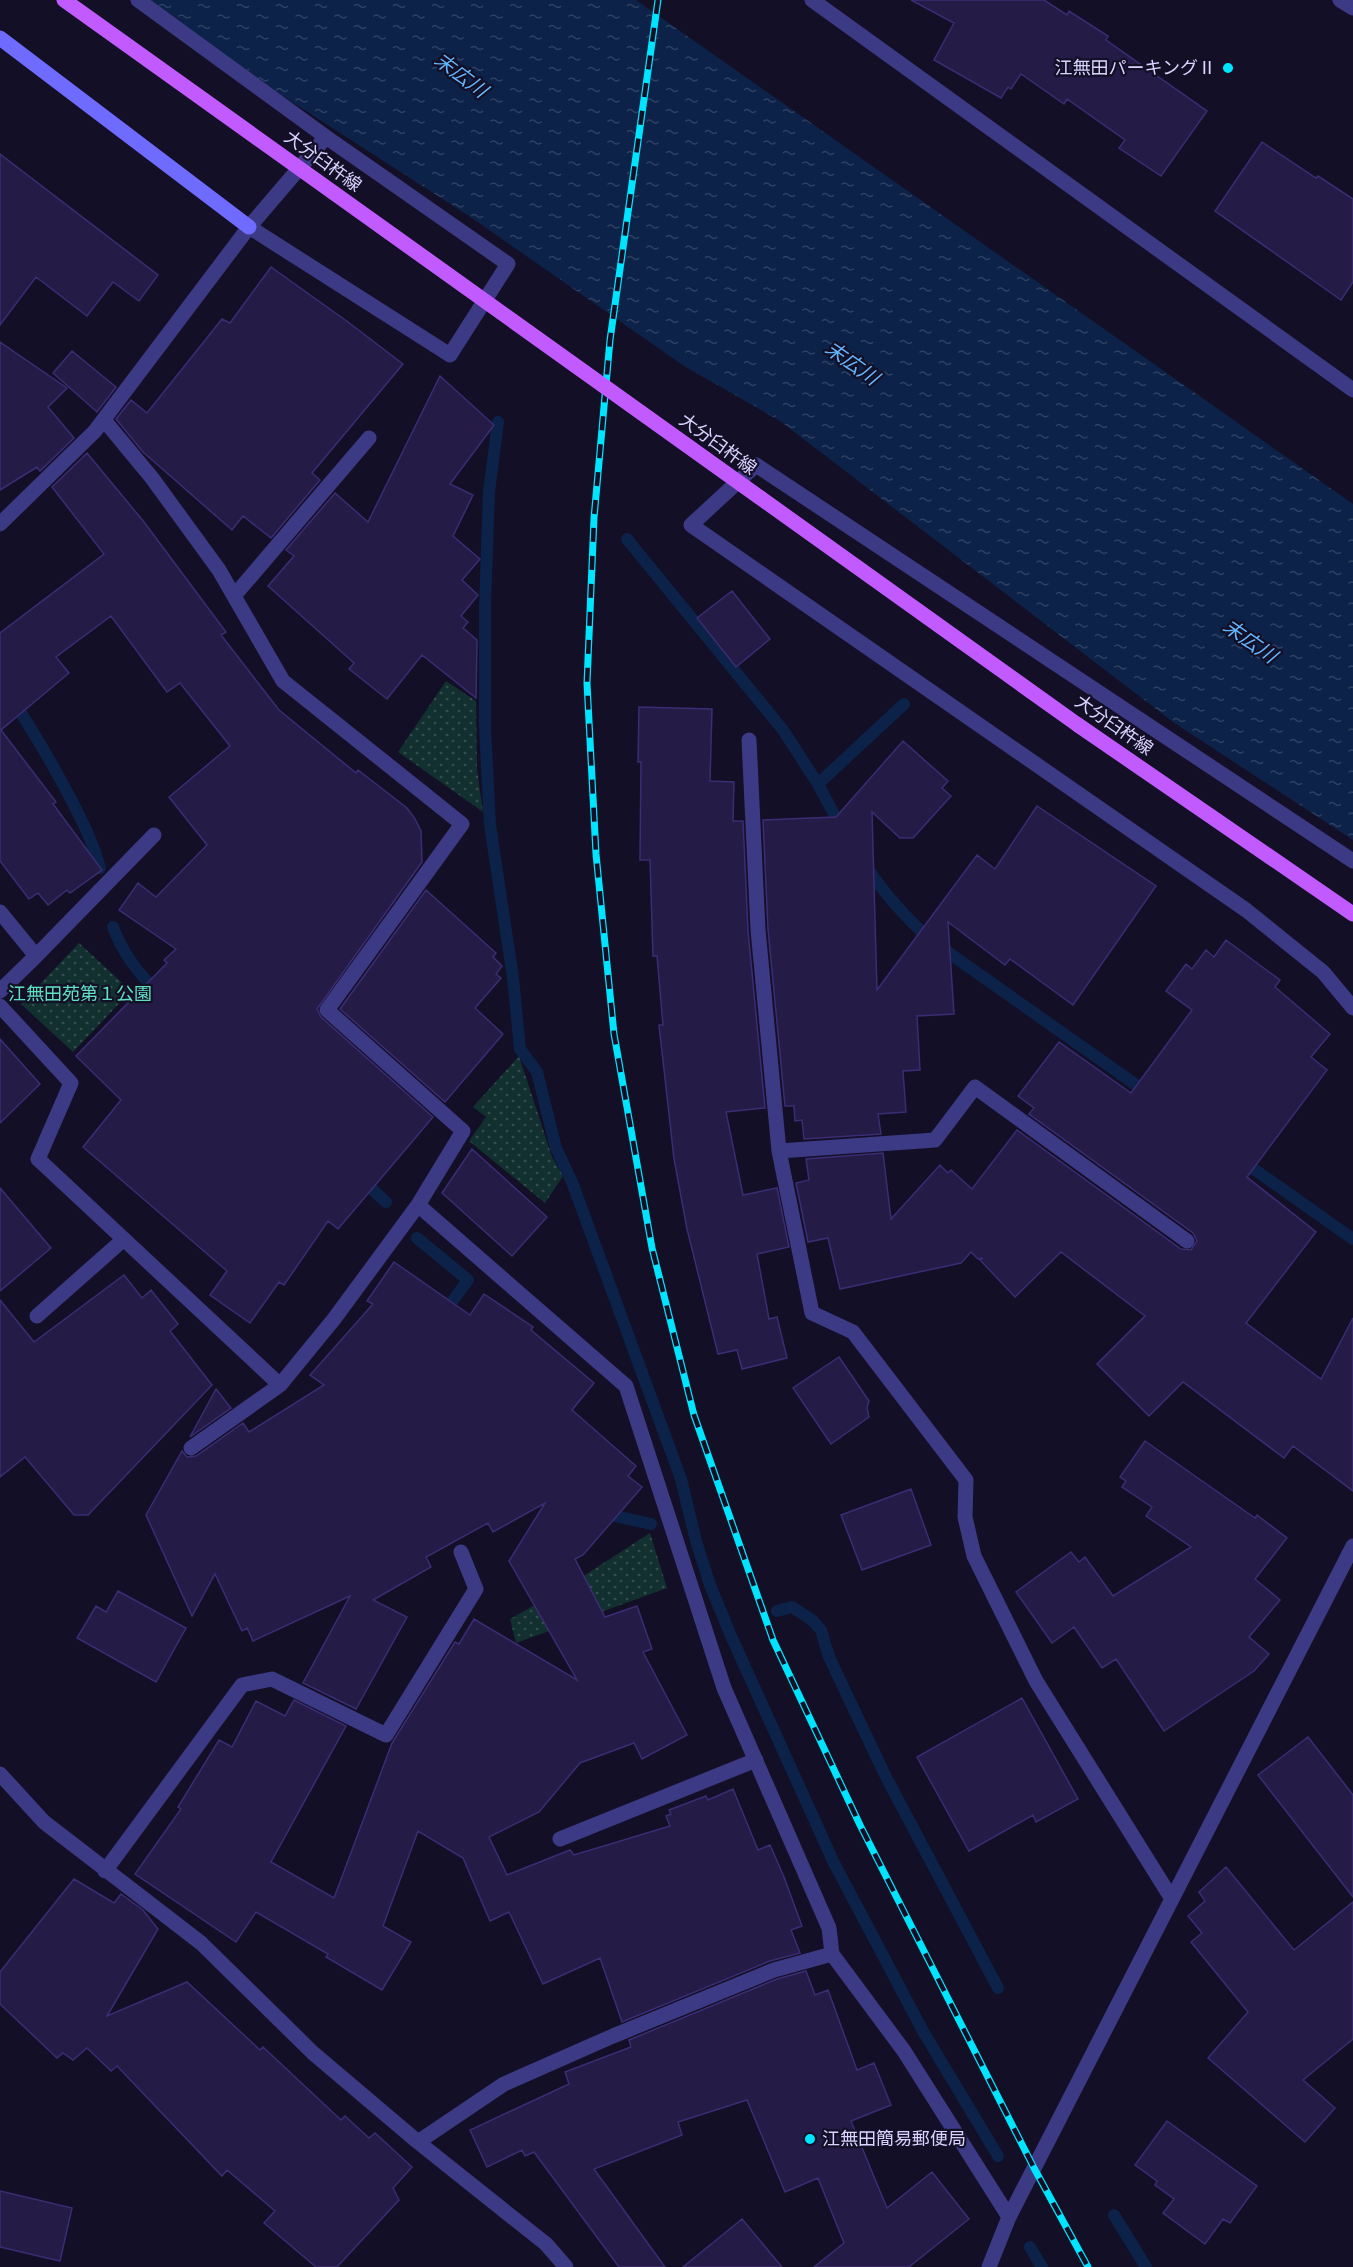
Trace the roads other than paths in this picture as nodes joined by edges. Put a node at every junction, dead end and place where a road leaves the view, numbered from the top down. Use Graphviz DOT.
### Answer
graph roads {
  1 [pos="64,0"];
  2 [pos="138,0"];
  3 [pos="812,0"];
  4 [pos="1340,0"];
  5 [pos="1353,8"];
  6 [pos="0,38"];
  7 [pos="326,137"];
  8 [pos="249,227"];
  9 [pos="1353,390"];
  10 [pos="104,420"];
  11 [pos="369,438"];
  12 [pos="0,524"];
  13 [pos="234,596"];
  14 [pos="749,740"];
  15 [pos="154,835"];
  16 [pos="1353,861"];
  17 [pos="0,912"];
  18 [pos="1353,914"];
  19 [pos="36,956"];
  20 [pos="0,991"];
  21 [pos="0,1006"];
  22 [pos="1353,1008"];
  23 [pos="779,1151"];
  24 [pos="418,1205"];
  25 [pos="124,1239"];
  26 [pos="1187,1241"];
  27 [pos="38,1316"];
  28 [pos="280,1385"];
  29 [pos="190,1448"];
  30 [pos="1353,1546"];
  31 [pos="461,1552"];
  32 [pos="756,1760"];
  33 [pos="0,1774"];
  34 [pos="560,1839"];
  35 [pos="105,1871"];
  36 [pos="1172,1899"];
  37 [pos="832,1954"];
  38 [pos="418,2142"];
  39 [pos="1009,2217"];
  40 [pos="566,2267"];
  41 [pos="989,2267"];
  1 -- 18 [label="main road, 大分臼杵線, bridge"];
  2 -- 7 [label="street"];
  3 -- 9 [label="street"];
  4 -- 5 [label="street"];
  6 -- 8 [label="street"];
  7 -- 8 [label="street"];
  7 -- 8 [label="street"];
  8 -- 10 [label="street"];
  10 -- 12 [label="street"];
  10 -- 13 [label="street"];
  11 -- 13 [label="street"];
  13 -- 24 [label="street"];
  14 -- 23 [label="street"];
  15 -- 19 [label="street"];
  16 -- 22 [label="street"];
  17 -- 19 [label="street"];
  19 -- 20 [label="street"];
  21 -- 25 [label="street"];
  23 -- 26 [label="street"];
  23 -- 36 [label="street"];
  24 -- 28 [label="street"];
  24 -- 32 [label="street"];
  25 -- 27 [label="street"];
  25 -- 28 [label="street"];
  28 -- 29 [label="street"];
  30 -- 36 [label="street"];
  31 -- 35 [label="street"];
  32 -- 34 [label="street"];
  32 -- 37 [label="street"];
  33 -- 35 [label="street"];
  35 -- 38 [label="street"];
  36 -- 39 [label="street"];
  37 -- 38 [label="street"];
  37 -- 39 [label="street"];
  38 -- 40 [label="street"];
  39 -- 41 [label="street"];
}
